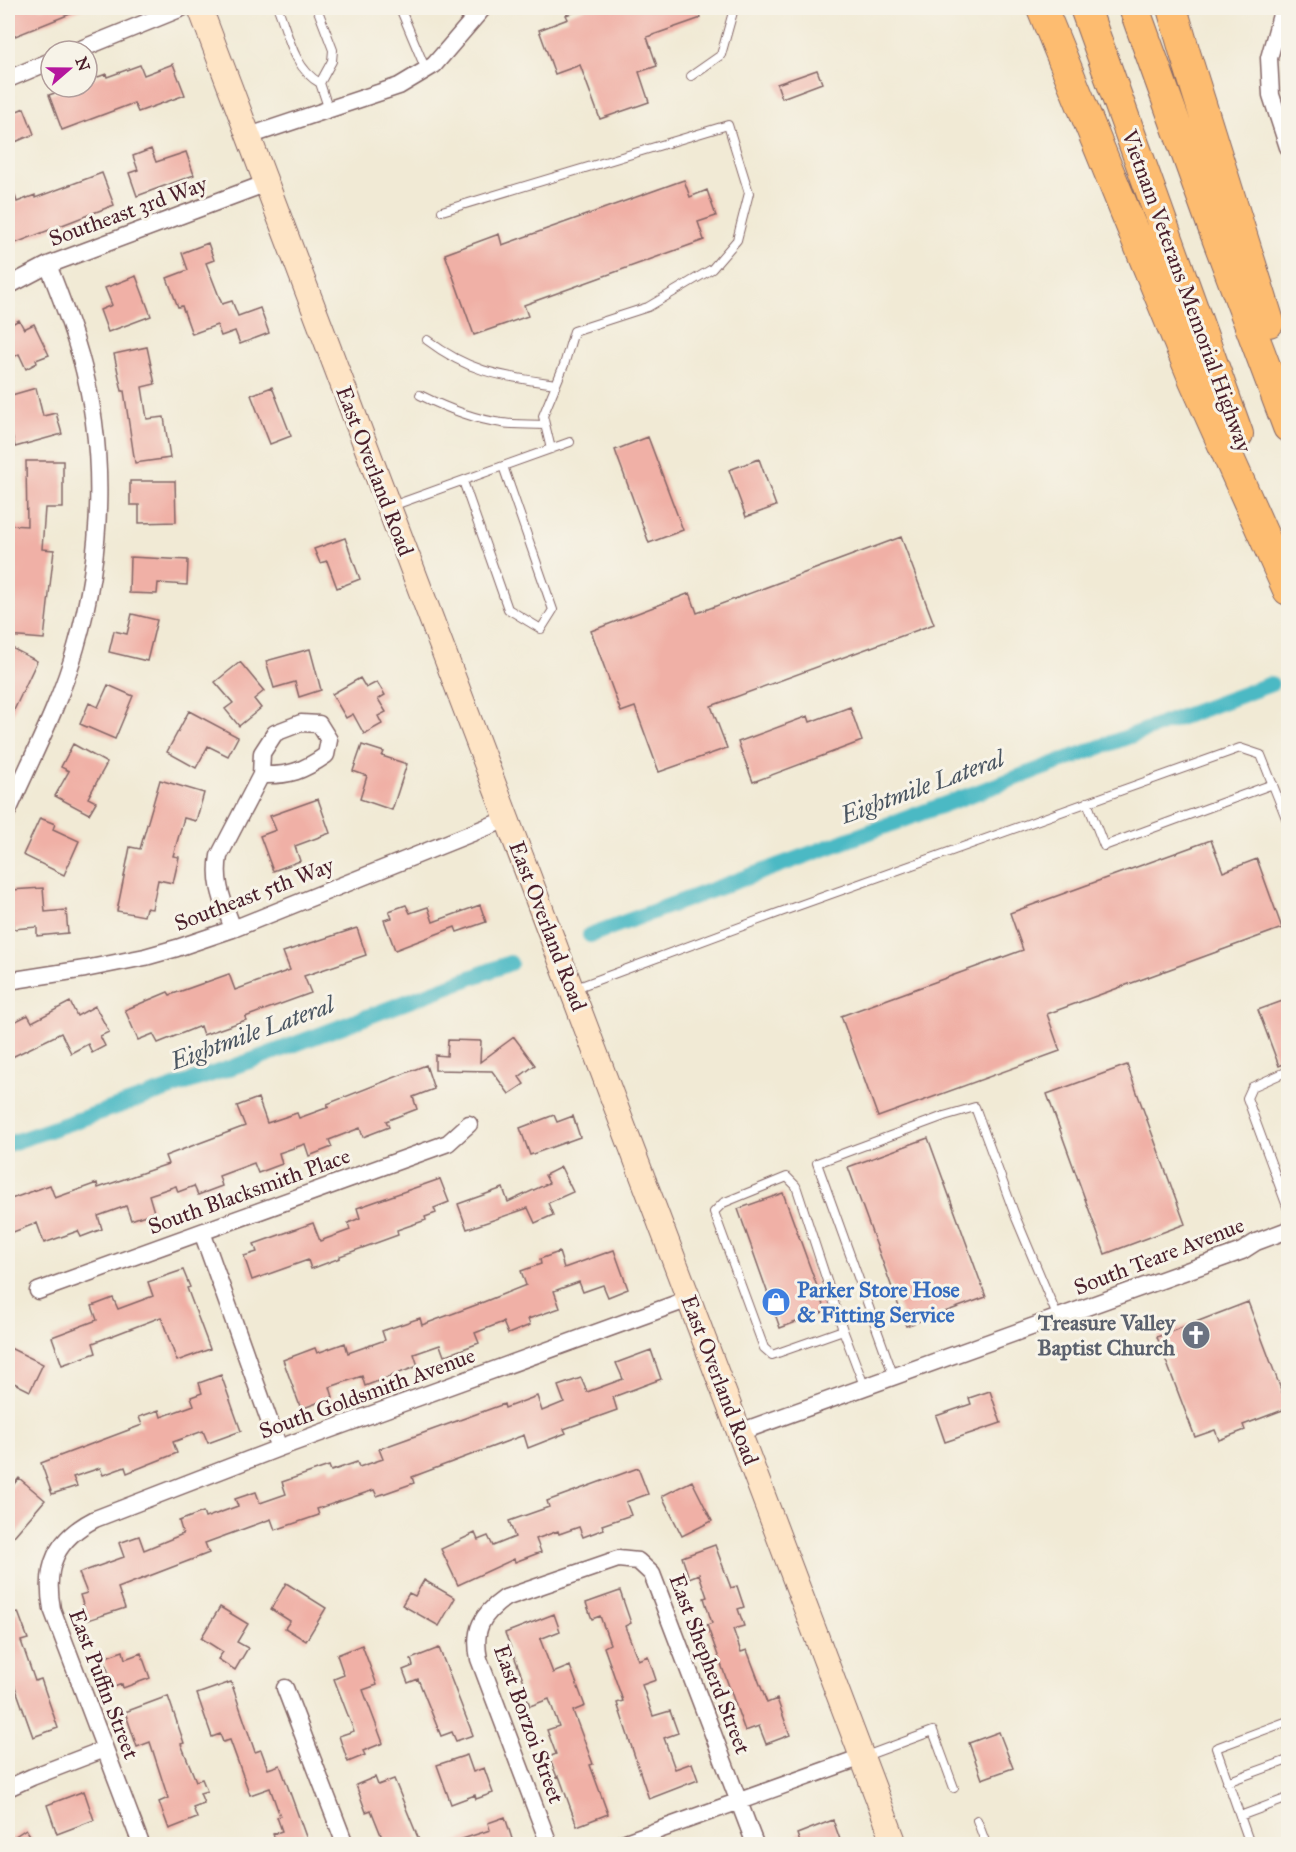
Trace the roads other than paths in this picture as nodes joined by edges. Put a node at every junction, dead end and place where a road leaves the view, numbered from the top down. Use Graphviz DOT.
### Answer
graph roads {
  1 [pos="182,8"];
  2 [pos="200,8"];
  3 [pos="278,8"];
  4 [pos="317,8"];
  5 [pos="400,8"];
  6 [pos="483,8"];
  7 [pos="731,8"];
  8 [pos="1042,8"];
  9 [pos="1085,8"];
  10 [pos="1134,8"];
  11 [pos="1172,8"];
  12 [pos="1283,8"];
  13 [pos="99,42"];
  14 [pos="39,66"];
  15 [pos="426,70"];
  16 [pos="691,76"];
  17 [pos="8,79"];
  18 [pos="320,83"];
  19 [pos="329,110"];
  20 [pos="249,136"];
  21 [pos="1288,147"];
  22 [pos="267,183"];
  23 [pos="442,212"];
  24 [pos="48,265"];
  25 [pos="8,286"];
  26 [pos="427,340"];
  27 [pos="556,384"];
  28 [pos="1288,385"];
  29 [pos="420,395"];
  30 [pos="545,425"];
  31 [pos="1288,427"];
  32 [pos="570,442"];
  33 [pos="551,449"];
  34 [pos="503,466"];
  35 [pos="463,481"];
  36 [pos="389,508"];
  37 [pos="1288,575"];
  38 [pos="1288,591"];
  39 [pos="261,775"];
  40 [pos="1273,784"];
  41 [pos="1087,802"];
  42 [pos="8,811"];
  43 [pos="507,819"];
  44 [pos="1288,823"];
  45 [pos="233,929"];
  46 [pos="8,981"];
  47 [pos="572,990"];
  48 [pos="1288,1071"];
  49 [pos="469,1124"];
  50 [pos="1288,1179"];
  51 [pos="1279,1183"];
  52 [pos="1288,1209"];
  53 [pos="1288,1230"];
  54 [pos="202,1232"];
  55 [pos="38,1291"];
  56 [pos="689,1299"];
  57 [pos="1058,1318"];
  58 [pos="843,1330"];
  59 [pos="894,1378"];
  60 [pos="865,1388"];
  61 [pos="740,1432"];
  62 [pos="279,1448"];
  63 [pos="65,1539"];
  64 [pos="483,1618"];
  65 [pos="285,1688"];
  66 [pos="1288,1721"];
  67 [pos="105,1749"];
  68 [pos="862,1757"];
  69 [pos="1288,1760"];
  70 [pos="1227,1782"];
  71 [pos="8,1788"];
  72 [pos="954,1788"];
  73 [pos="1288,1798"];
  74 [pos="738,1802"];
  75 [pos="1240,1816"];
  76 [pos="977,1820"];
  77 [pos="141,1845"];
  78 [pos="345,1845"];
  79 [pos="549,1845"];
  80 [pos="620,1845"];
  81 [pos="755,1845"];
  82 [pos="895,1845"];
  83 [pos="986,1845"];
  84 [pos="1250,1845"];
  1 -- 13 [label="street"];
  2 -- 20 [label="main road, East Overland Road"];
  3 -- 18 [label="lane"];
  4 -- 18 [label="lane"];
  5 -- 15 [label="lane"];
  6 -- 15 [label="street"];
  7 -- 16 [label="lane"];
  8 -- 38 [label="highway"];
  9 -- 37 [label="highway, Vietnam Veterans Memorial Highway"];
  10 -- 31 [label="highway, Vietnam Veterans Memorial Highway"];
  11 -- 28 [label="highway"];
  12 -- 21 [label="street"];
  14 -- 17 [label="street"];
  15 -- 19 [label="street"];
  18 -- 19 [label="lane"];
  19 -- 20 [label="street"];
  20 -- 22 [label="main road, East Overland Road"];
  22 -- 24 [label="street, Southeast 3rd Way"];
  22 -- 36 [label="main road, East Overland Road"];
  23 -- 27 [label="lane"];
  24 -- 25 [label="street, Southeast 3rd Way"];
  24 -- 42 [label="street"];
  26 -- 27 [label="lane"];
  27 -- 30 [label="lane"];
  29 -- 30 [label="lane"];
  30 -- 33 [label="lane"];
  32 -- 33 [label="lane"];
  33 -- 34 [label="lane"];
  34 -- 35 [label="lane"];
  34 -- 35 [label="lane"];
  35 -- 36 [label="lane"];
  36 -- 43 [label="main road, East Overland Road"];
  39 -- 45 [label="street"];
  40 -- 41 [label="lane"];
  40 -- 41 [label="lane"];
  40 -- 44 [label="lane"];
  41 -- 47 [label="lane"];
  43 -- 45 [label="street, Southeast 5th Way"];
  43 -- 47 [label="main road, East Overland Road"];
  45 -- 46 [label="street, Southeast 5th Way"];
  47 -- 56 [label="main road, East Overland Road"];
  48 -- 51 [label="lane"];
  49 -- 54 [label="street, South Blacksmith Place"];
  50 -- 51 [label="lane"];
  51 -- 52 [label="lane"];
  53 -- 57 [label="street, South Teare Avenue"];
  54 -- 55 [label="street, South Blacksmith Place"];
  54 -- 62 [label="street"];
  56 -- 61 [label="main road, East Overland Road"];
  56 -- 62 [label="street, South Goldsmith Avenue"];
  57 -- 59 [label="street, South Teare Avenue"];
  57 -- 59 [label="lane"];
  58 -- 58 [label="lane"];
  58 -- 60 [label="lane"];
  59 -- 60 [label="street, South Teare Avenue"];
  60 -- 61 [label="street, South Teare Avenue"];
  61 -- 68 [label="main road, East Overland Road"];
  62 -- 63 [label="street, South Goldsmith Avenue"];
  63 -- 67 [label="street, East Puffin Street"];
  64 -- 74 [label="street, East Shepherd Street"];
  64 -- 79 [label="street, East Borzoi Street"];
  65 -- 78 [label="street"];
  66 -- 70 [label="lane"];
  67 -- 71 [label="street"];
  67 -- 77 [label="street, East Puffin Street"];
  68 -- 72 [label="lane"];
  68 -- 74 [label="street"];
  68 -- 82 [label="main road, East Overland Road"];
  69 -- 70 [label="lane"];
  70 -- 75 [label="lane"];
  73 -- 75 [label="lane"];
  74 -- 80 [label="street"];
  74 -- 81 [label="street, East Shepherd Street"];
  75 -- 84 [label="lane"];
  76 -- 83 [label="lane"];
}
